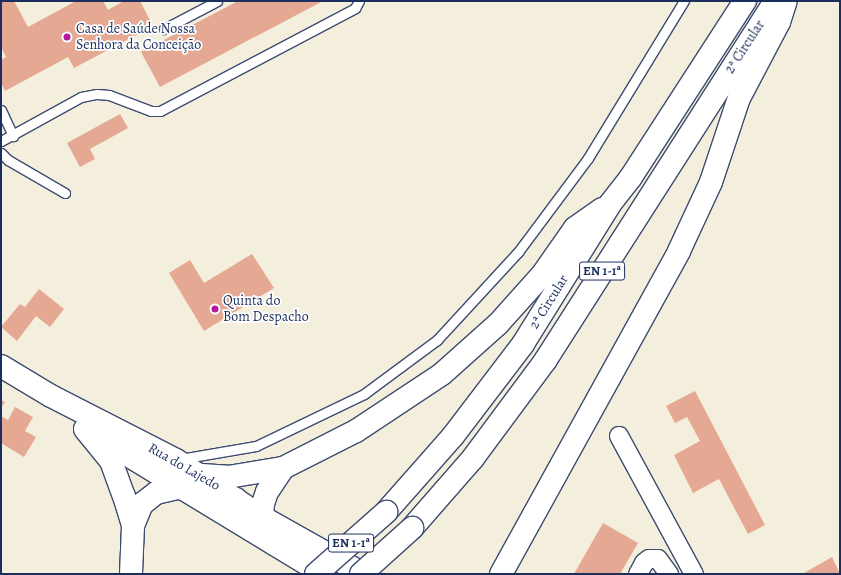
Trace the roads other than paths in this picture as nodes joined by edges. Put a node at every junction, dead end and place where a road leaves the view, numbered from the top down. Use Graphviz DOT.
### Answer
graph roads {
  1 [pos="217,1"];
  2 [pos="359,1"];
  3 [pos="684,1"];
  4 [pos="745,1"];
  5 [pos="775,1"];
  6 [pos="786,1"];
  7 [pos="164,29"];
  8 [pos="1,110"];
  9 [pos="13,136"];
  10 [pos="1,141"];
  11 [pos="1,153"];
  12 [pos="65,193"];
  13 [pos="610,204"];
  14 [pos="1,366"];
  15 [pos="51,396"];
  16 [pos="85,429"];
  17 [pos="619,436"];
  18 [pos="176,460"];
  19 [pos="283,468"];
  20 [pos="202,475"];
  21 [pos="178,488"];
  22 [pos="236,499"];
  23 [pos="262,517"];
  24 [pos="133,526"];
  25 [pos="274,544"];
  26 [pos="504,570"];
  27 [pos="131,574"];
  28 [pos="316,574"];
  29 [pos="324,574"];
  30 [pos="362,574"];
  31 [pos="638,574"];
  32 [pos="669,574"];
  33 [pos="694,574"];
  1 -- 7 [label="lane"];
  2 -- 9 [label="lane"];
  3 -- 18 [label="lane"];
  4 -- 13 [label="main road, 2ª Circular / EN 1-1ª"];
  5 -- 30 [label="main road, 2ª Circular / EN 1-1ª, bridge"];
  6 -- 26 [label="main road"];
  8 -- 9 [label="lane"];
  9 -- 10 [label="lane"];
  11 -- 12 [label="lane"];
  13 -- 19 [label="main road"];
  13 -- 28 [label="main road, 2ª Circular / EN 1-1ª, bridge"];
  14 -- 15 [label="main road, Rua do Lajedo"];
  15 -- 16 [label="main road"];
  15 -- 18 [label="main road, Rua do Lajedo"];
  16 -- 21 [label="main road"];
  16 -- 24 [label="main road"];
  17 -- 33 [label="street"];
  18 -- 20 [label="main road, Rua do Lajedo"];
  19 -- 20 [label="main road"];
  19 -- 23 [label="main road"];
  20 -- 22 [label="main road, Rua do Lajedo"];
  21 -- 22 [label="main road"];
  21 -- 24 [label="main road"];
  21 -- 25 [label="main road"];
  22 -- 23 [label="main road, Rua do Lajedo"];
  23 -- 25 [label="main road"];
  23 -- 30 [label="main road, Rua do Lajedo"];
  24 -- 27 [label="main road"];
  25 -- 29 [label="main road"];
  31 -- 32 [label="street"];
}
